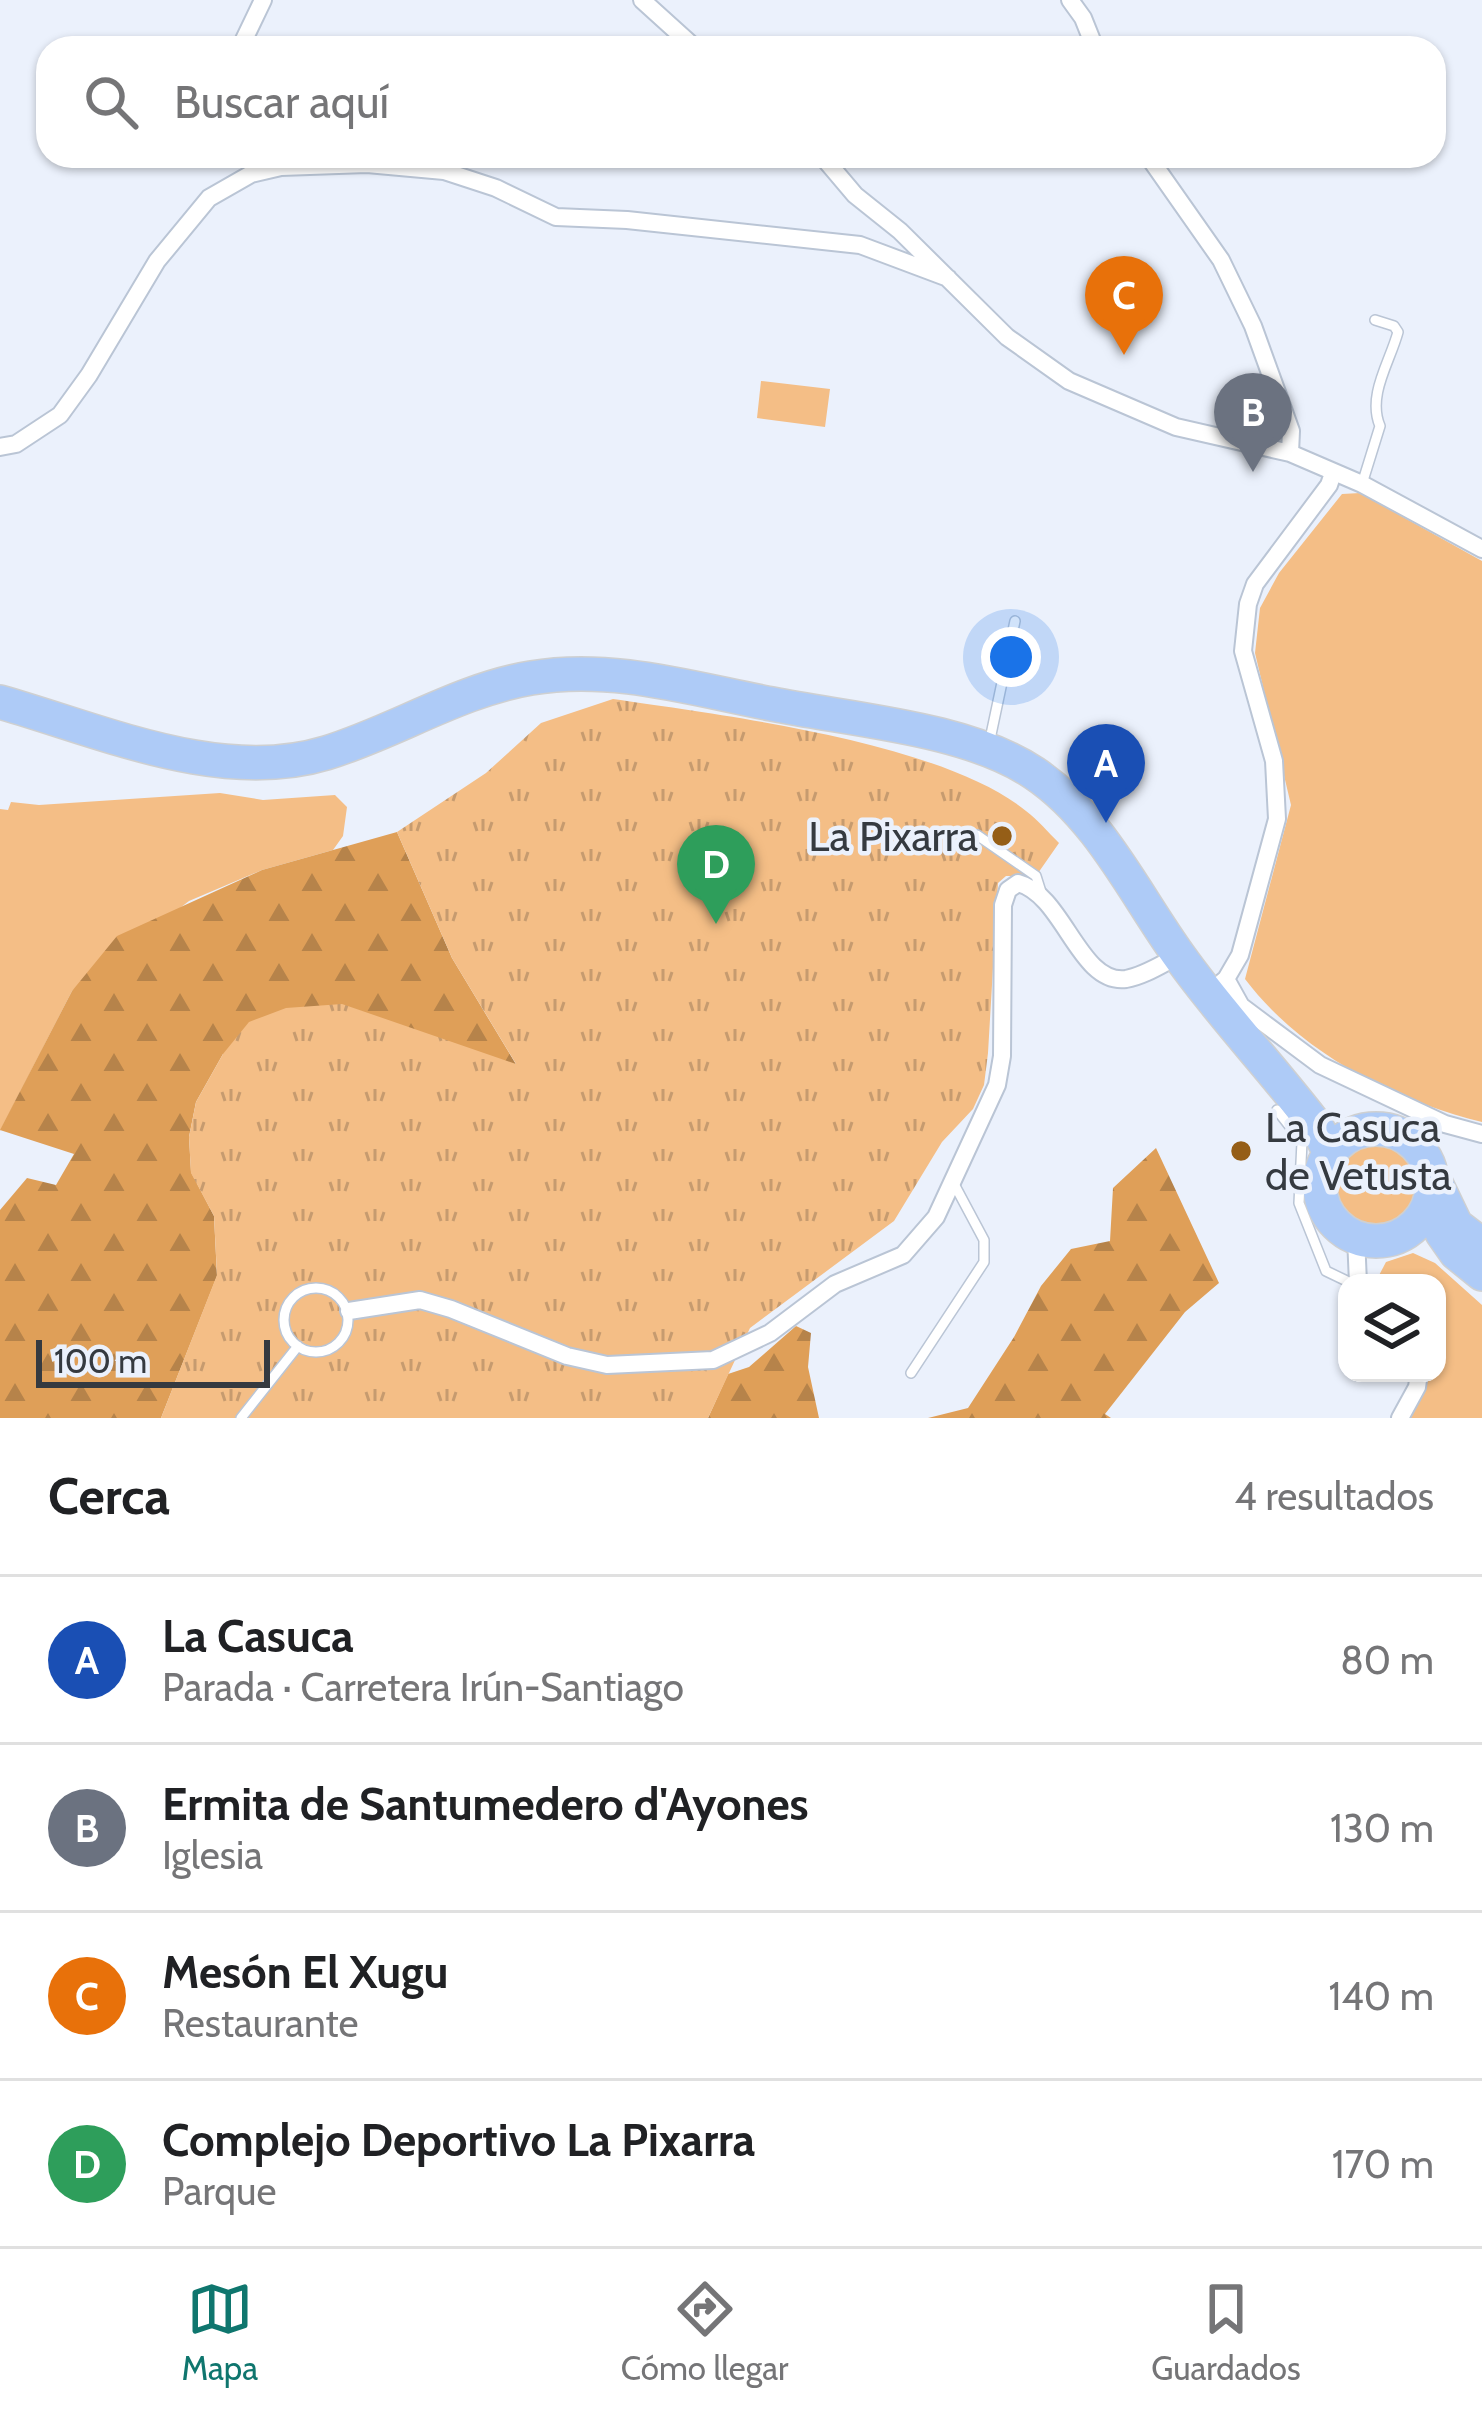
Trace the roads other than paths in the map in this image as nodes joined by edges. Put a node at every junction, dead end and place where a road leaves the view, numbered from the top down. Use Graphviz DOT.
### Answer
graph roads {
  1 [pos="262,0"];
  2 [pos="642,0"];
  3 [pos="1070,0"];
  4 [pos="246,36"];
  5 [pos="682,36"];
  6 [pos="1090,36"];
  7 [pos="263,168"];
  8 [pos="411,168"];
  9 [pos="832,168"];
  10 [pos="1156,168"];
  11 [pos="948,278"];
  12 [pos="1375,320"];
  13 [pos="0,447"];
  14 [pos="1290,452"];
  15 [pos="1334,473"];
  16 [pos="1362,484"];
  17 [pos="1482,549"];
  18 [pos="1015,620"];
  19 [pos="0,701"];
  20 [pos="988,750"];
  21 [pos="977,835"];
  22 [pos="1042,895"];
  23 [pos="1178,956"];
  24 [pos="1217,987"];
  25 [pos="1287,1105"];
  26 [pos="1358,1132"];
  27 [pos="1482,1134"];
  28 [pos="1330,1153"];
  29 [pos="1430,1170"];
  30 [pos="953,1182"];
  31 [pos="1429,1204"];
  32 [pos="1356,1237"];
  33 [pos="1394,1238"];
  34 [pos="1473,1258"];
  35 [pos="1355,1274"];
  36 [pos="1338,1275"];
  37 [pos="349,1311"];
  38 [pos="298,1346"];
  39 [pos="911,1373"];
  40 [pos="1418,1382"];
  41 [pos="241,1418"];
  42 [pos="1400,1418"];
  1 -- 4 [label="street"];
  2 -- 5 [label="street"];
  3 -- 6 [label="street"];
  7 -- 13 [label="street"];
  8 -- 11 [label="street"];
  9 -- 11 [label="street"];
  10 -- 14 [label="street"];
  11 -- 14 [label="street"];
  12 -- 16 [label="lane"];
  14 -- 15 [label="street"];
  15 -- 16 [label="street"];
  15 -- 24 [label="street"];
  16 -- 17 [label="street"];
  18 -- 20 [label="lane"];
  19 -- 20 [label="highway"];
  20 -- 23 [label="highway"];
  21 -- 22 [label="lane"];
  22 -- 23 [label="street"];
  22 -- 30 [label="street"];
  23 -- 24 [label="highway"];
  24 -- 25 [label="highway"];
  24 -- 27 [label="street"];
  25 -- 26 [label="highway"];
  25 -- 28 [label="highway"];
  25 -- 36 [label="lane"];
  26 -- 28 [label="highway"];
  26 -- 29 [label="highway"];
  28 -- 32 [label="highway"];
  29 -- 31 [label="highway"];
  29 -- 34 [label="highway"];
  30 -- 37 [label="street"];
  30 -- 39 [label="lane"];
  31 -- 33 [label="highway"];
  31 -- 34 [label="highway"];
  32 -- 33 [label="highway"];
  32 -- 35 [label="street"];
  33 -- 34 [label="highway"];
  37 -- 38 [label="lane"];
  37 -- 38 [label="lane"];
  38 -- 41 [label="lane"];
  40 -- 42 [label="street"];
}
